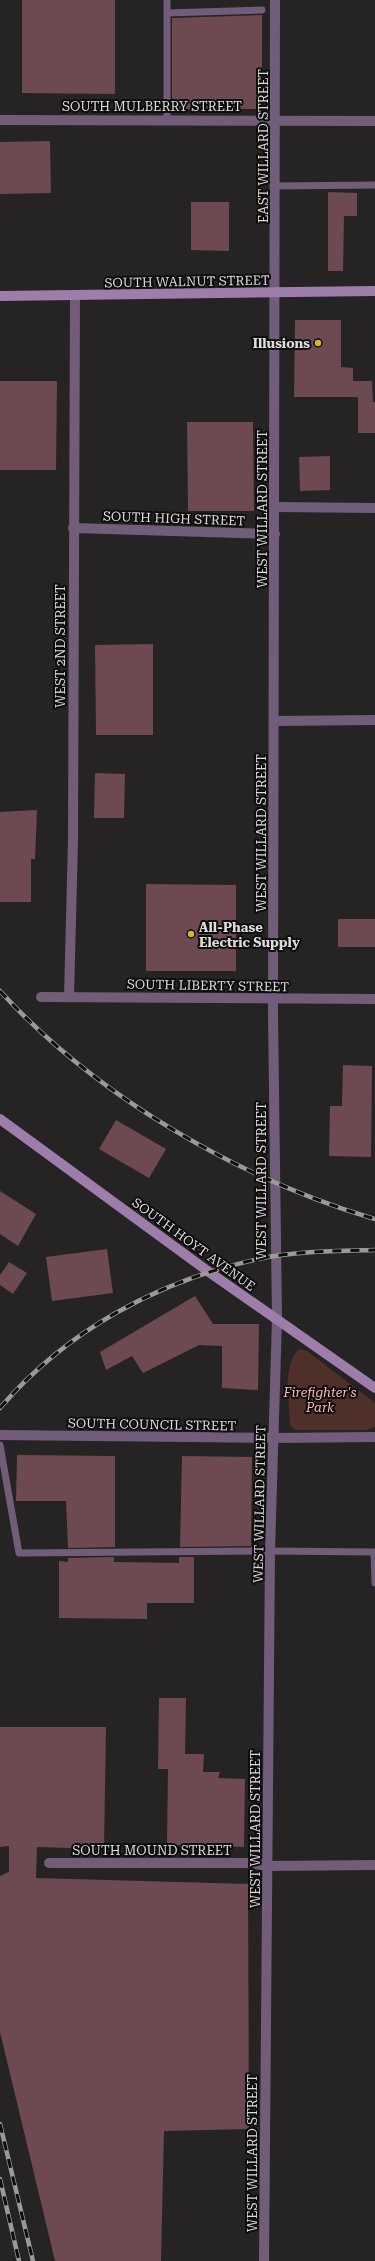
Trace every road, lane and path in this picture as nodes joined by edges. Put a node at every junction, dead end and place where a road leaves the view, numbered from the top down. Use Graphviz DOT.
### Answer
graph roads {
  1 [pos="166,0"];
  2 [pos="275,0"];
  3 [pos="262,10"];
  4 [pos="166,13"];
  5 [pos="166,119"];
  6 [pos="0,120"];
  7 [pos="276,120"];
  8 [pos="375,120"];
  9 [pos="375,185"];
  10 [pos="276,186"];
  11 [pos="375,291"];
  12 [pos="276,292"];
  13 [pos="0,296"];
  14 [pos="75,296"];
  15 [pos="276,507"];
  16 [pos="375,508"];
  17 [pos="73,528"];
  18 [pos="275,534"];
  19 [pos="375,720"];
  20 [pos="275,721"];
  21 [pos="41,997"];
  22 [pos="69,997"];
  23 [pos="274,998"];
  24 [pos="375,999"];
  25 [pos="0,1119"];
  26 [pos="276,1319"];
  27 [pos="375,1388"];
  28 [pos="0,1435"];
  29 [pos="375,1437"];
  30 [pos="273,1438"];
  31 [pos="0,1445"];
  32 [pos="270,1551"];
  33 [pos="375,1552"];
  34 [pos="375,1584"];
  35 [pos="49,1863"];
  36 [pos="375,1865"];
  37 [pos="268,1866"];
  38 [pos="264,2261"];
  1 -- 4 [label="lane"];
  2 -- 7 [label="street, EAST WILLARD STREET"];
  3 -- 4 [label="lane"];
  4 -- 5 [label="lane"];
  5 -- 6 [label="street, SOUTH MULBERRY STREET"];
  5 -- 7 [label="street, SOUTH MULBERRY STREET"];
  7 -- 8 [label="street, SOUTH MULBERRY STREET"];
  7 -- 10 [label="street, EAST WILLARD STREET"];
  9 -- 10 [label="lane"];
  10 -- 12 [label="street, EAST WILLARD STREET"];
  11 -- 12 [label="main road, SOUTH WALNUT STREET"];
  12 -- 14 [label="main road, SOUTH WALNUT STREET"];
  12 -- 15 [label="street, WEST WILLARD STREET"];
  13 -- 14 [label="main road, SOUTH WALNUT STREET"];
  14 -- 17 [label="street, WEST 2ND STREET"];
  15 -- 16 [label="street"];
  15 -- 18 [label="street, WEST WILLARD STREET"];
  17 -- 18 [label="street, SOUTH HIGH STREET"];
  17 -- 22 [label="street, WEST 2ND STREET"];
  18 -- 20 [label="street, WEST WILLARD STREET"];
  19 -- 20 [label="street"];
  20 -- 23 [label="street, WEST WILLARD STREET"];
  21 -- 22 [label="street, SOUTH LIBERTY STREET"];
  22 -- 23 [label="street, SOUTH LIBERTY STREET"];
  23 -- 24 [label="street, SOUTH LIBERTY STREET"];
  23 -- 26 [label="street, WEST WILLARD STREET"];
  25 -- 26 [label="main road, SOUTH HOYT AVENUE"];
  26 -- 27 [label="main road, SOUTH HOYT AVENUE"];
  26 -- 30 [label="street, WEST WILLARD STREET"];
  28 -- 30 [label="street, SOUTH COUNCIL STREET"];
  29 -- 30 [label="street, SOUTH COUNCIL STREET"];
  30 -- 32 [label="street, WEST WILLARD STREET"];
  31 -- 32 [label="lane"];
  32 -- 33 [label="lane"];
  32 -- 37 [label="street, WEST WILLARD STREET"];
  33 -- 34 [label="lane"];
  35 -- 37 [label="street, SOUTH MOUND STREET"];
  36 -- 37 [label="street, SOUTH MOUND STREET"];
  37 -- 38 [label="street, WEST WILLARD STREET"];
}
